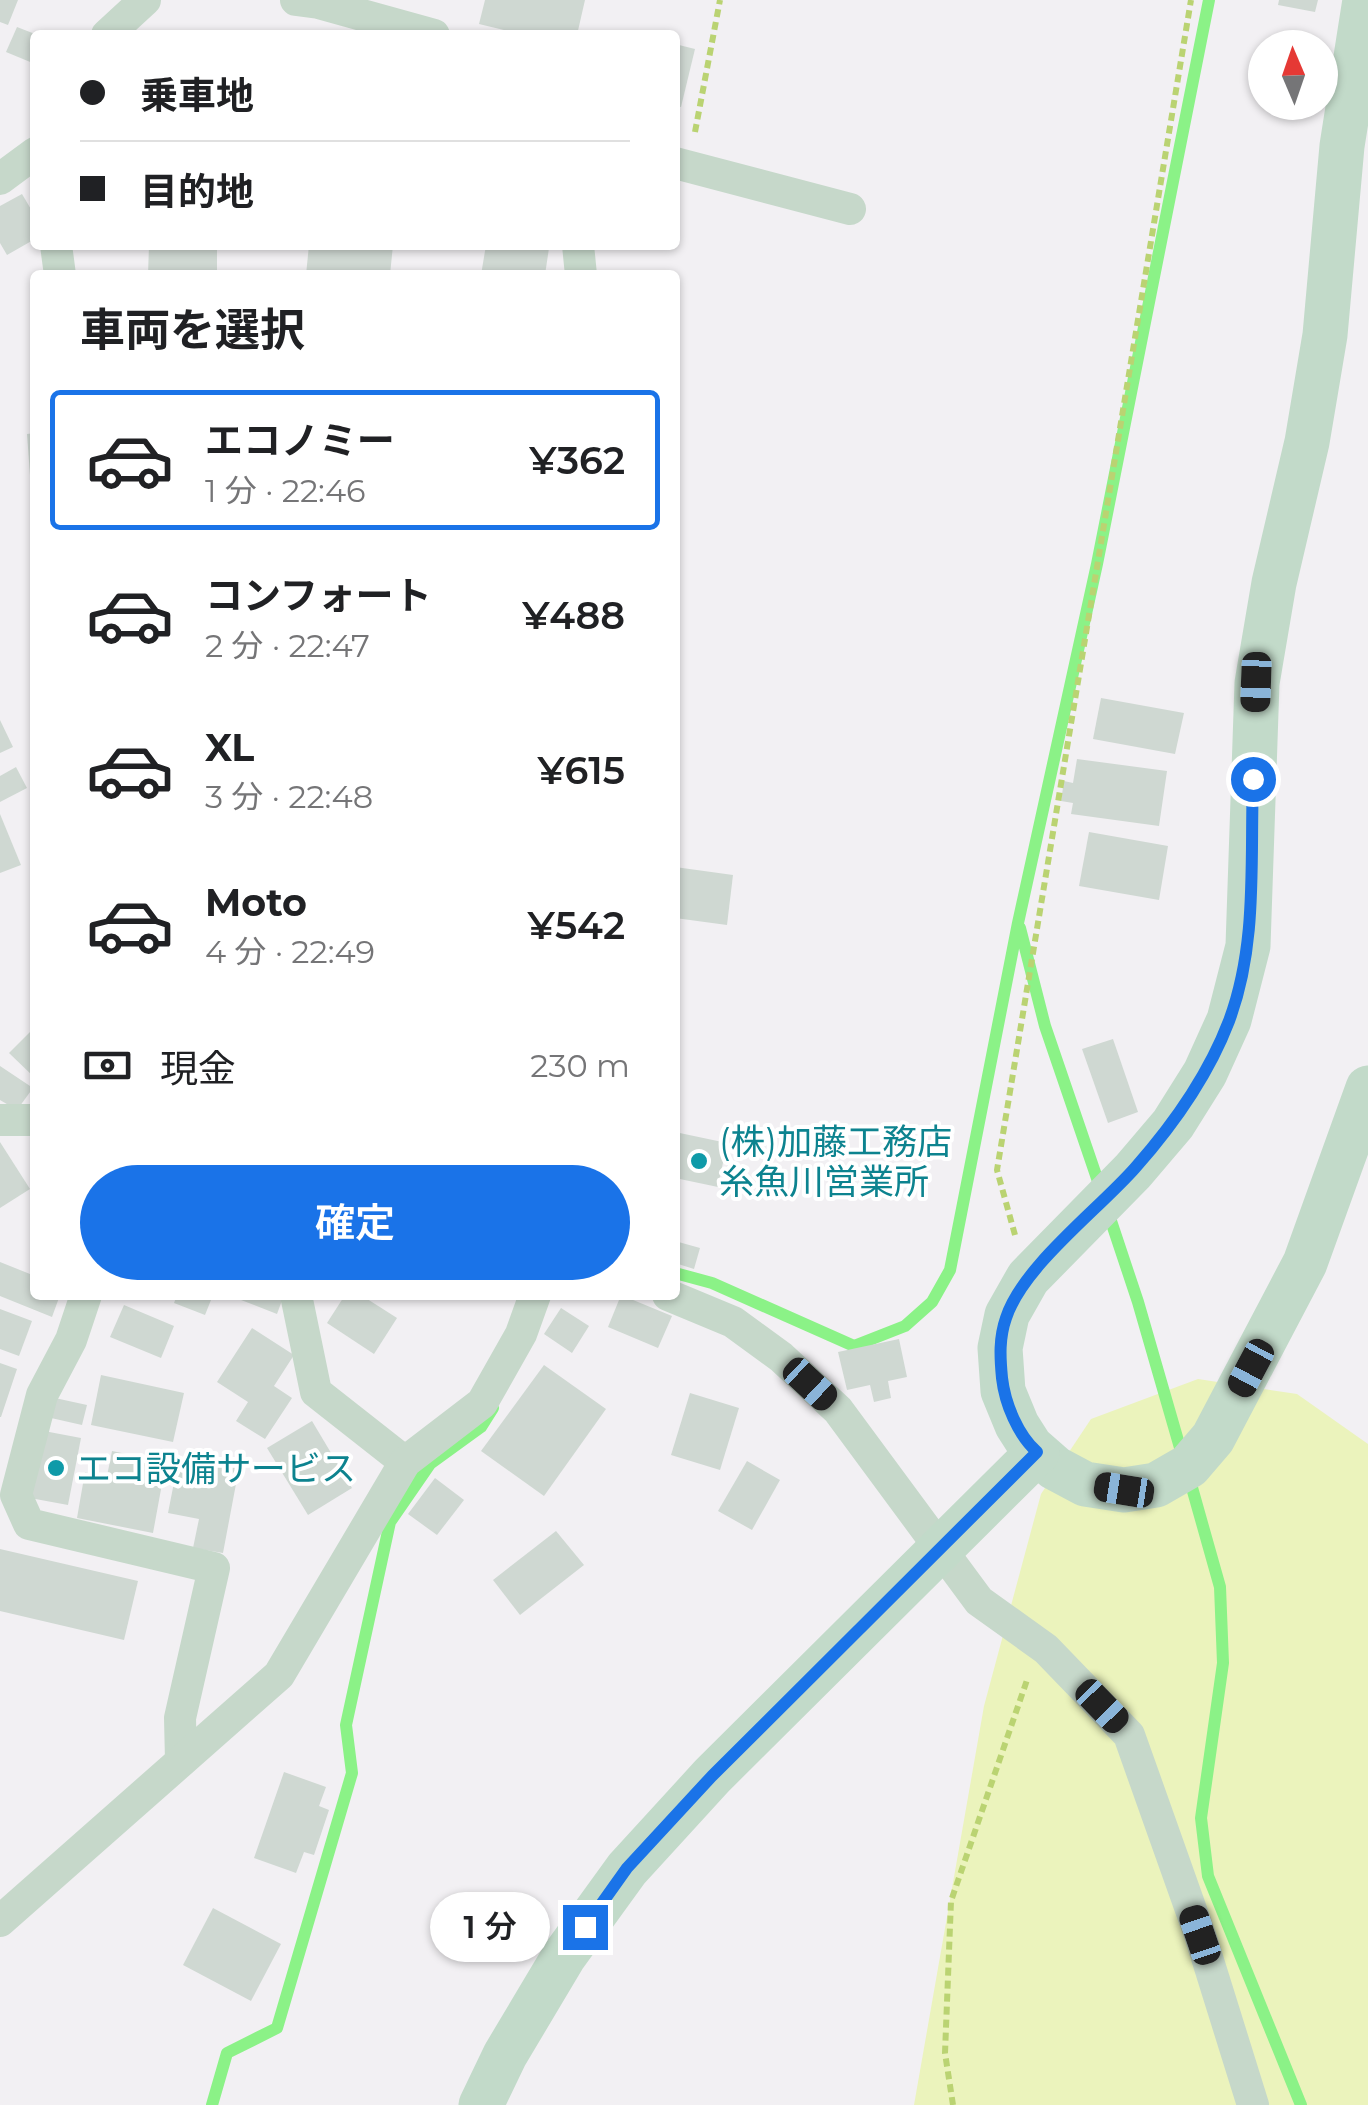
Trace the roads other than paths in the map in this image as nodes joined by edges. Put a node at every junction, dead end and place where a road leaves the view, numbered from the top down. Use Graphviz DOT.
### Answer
graph roads {
  1 [pos="145,0"];
  2 [pos="1365,0"];
  3 [pos="312,1"];
  4 [pos="112,30"];
  5 [pos="416,30"];
  6 [pos="30,157"];
  7 [pos="682,165"];
  8 [pos="0,179"];
  9 [pos="850,209"];
  10 [pos="1368,1088"];
  11 [pos="0,1120"];
  12 [pos="30,1120"];
  13 [pos="84,1300"];
  14 [pos="297,1300"];
  15 [pos="534,1300"];
  16 [pos="680,1300"];
  17 [pos="1037,1452"];
  18 [pos="405,1462"];
  19 [pos="941,1548"];
  20 [pos="181,1761"];
  21 [pos="0,1920"];
  22 [pos="481,2105"];
  23 [pos="1252,2105"];
  1 -- 4 [label="street"];
  2 -- 17 [label="street"];
  3 -- 5 [label="street"];
  6 -- 8 [label="street"];
  7 -- 9 [label="street"];
  10 -- 17 [label="street"];
  11 -- 12 [label="street"];
  13 -- 20 [label="street"];
  14 -- 18 [label="street"];
  15 -- 18 [label="street"];
  16 -- 19 [label="street"];
  17 -- 19 [label="street"];
  18 -- 20 [label="street"];
  19 -- 22 [label="street"];
  19 -- 23 [label="street"];
  20 -- 21 [label="street"];
}
